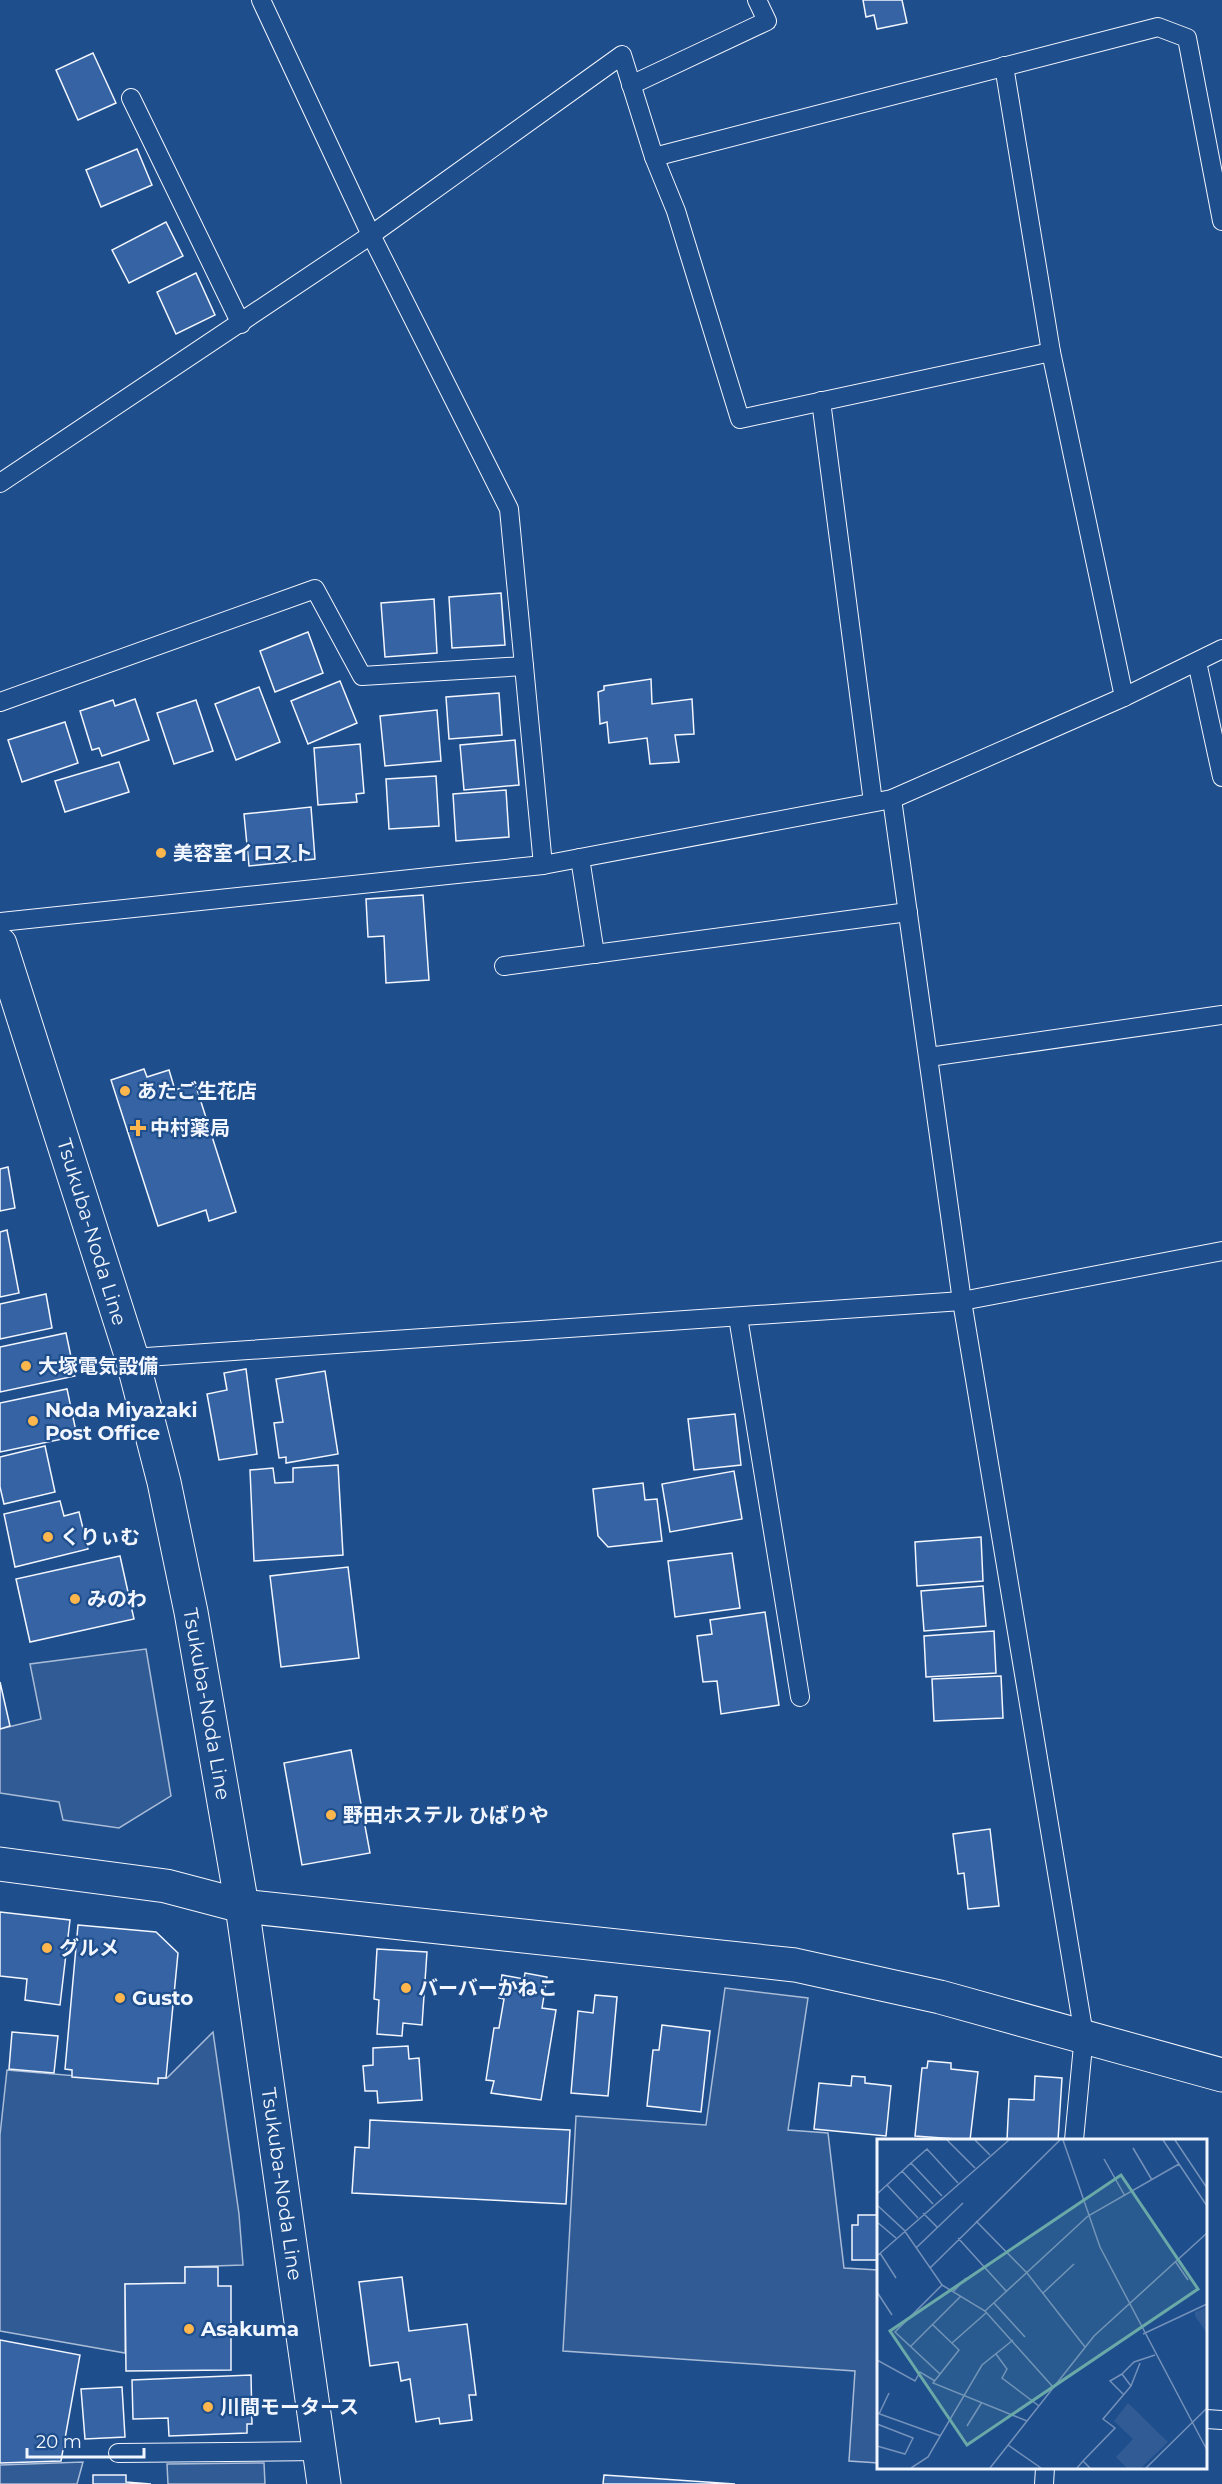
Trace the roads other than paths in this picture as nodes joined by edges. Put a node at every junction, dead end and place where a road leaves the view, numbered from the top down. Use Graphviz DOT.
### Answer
graph roads {
  1 [pos="261,0"];
  2 [pos="757,0"];
  3 [pos="1004,66"];
  4 [pos="631,85"];
  5 [pos="131,98"];
  6 [pos="654,157"];
  7 [pos="1222,221"];
  8 [pos="371,235"];
  9 [pos="241,324"];
  10 [pos="1051,352"];
  11 [pos="821,400"];
  12 [pos="0,483"];
  13 [pos="1222,649"];
  14 [pos="1197,662"];
  15 [pos="524,666"];
  16 [pos="1124,697"];
  17 [pos="0,702"];
  18 [pos="1222,777"];
  19 [pos="892,799"];
  20 [pos="873,802"];
  21 [pos="580,858"];
  22 [pos="543,865"];
  23 [pos="908,912"];
  24 [pos="0,922"];
  25 [pos="0,944"];
  26 [pos="595,954"];
  27 [pos="504,966"];
  28 [pos="1222,1015"];
  29 [pos="929,1057"];
  30 [pos="1222,1251"];
  31 [pos="962,1301"];
  32 [pos="738,1317"];
  33 [pos="132,1358"];
  34 [pos="801,1697"];
  35 [pos="0,1864"];
  36 [pos="242,1906"];
  37 [pos="1084,2035"];
  38 [pos="1222,2075"];
  39 [pos="1074,2139"];
  40 [pos="1207,2419"];
  41 [pos="1222,2420"];
  42 [pos="320,2451"];
  43 [pos="118,2453"];
  44 [pos="1045,2469"];
  45 [pos="324,2484"];
  46 [pos="1044,2484"];
  1 -- 8 [label="lane"];
  2 -- 4 [label="lane"];
  3 -- 6 [label="lane"];
  3 -- 7 [label="lane"];
  3 -- 10 [label="lane"];
  4 -- 6 [label="lane"];
  4 -- 8 [label="lane"];
  5 -- 9 [label="lane"];
  6 -- 11 [label="lane"];
  8 -- 9 [label="lane"];
  8 -- 15 [label="lane"];
  9 -- 12 [label="lane"];
  10 -- 11 [label="lane"];
  10 -- 16 [label="lane"];
  11 -- 20 [label="lane"];
  13 -- 14 [label="lane"];
  14 -- 16 [label="lane"];
  14 -- 18 [label="lane"];
  15 -- 17 [label="lane"];
  15 -- 22 [label="lane"];
  16 -- 19 [label="lane"];
  19 -- 20 [label="lane"];
  19 -- 23 [label="lane"];
  20 -- 21 [label="lane"];
  21 -- 22 [label="lane"];
  21 -- 26 [label="lane"];
  22 -- 24 [label="lane"];
  23 -- 26 [label="lane"];
  23 -- 29 [label="lane"];
  25 -- 33 [label="main road, Tsukuba-Noda Line"];
  26 -- 27 [label="lane"];
  28 -- 29 [label="lane"];
  29 -- 31 [label="lane"];
  30 -- 31 [label="lane"];
  31 -- 32 [label="lane"];
  31 -- 37 [label="lane"];
  32 -- 33 [label="lane"];
  32 -- 34 [label="lane"];
  33 -- 36 [label="main road, Tsukuba-Noda Line"];
  35 -- 36 [label="main road"];
  36 -- 37 [label="main road"];
  36 -- 42 [label="main road, Tsukuba-Noda Line"];
  37 -- 38 [label="main road"];
  37 -- 39 [label="lane"];
  40 -- 41 [label="lane"];
  42 -- 43 [label="lane"];
  42 -- 45 [label="main road, Tsukuba-Noda Line"];
  44 -- 46 [label="lane"];
}
